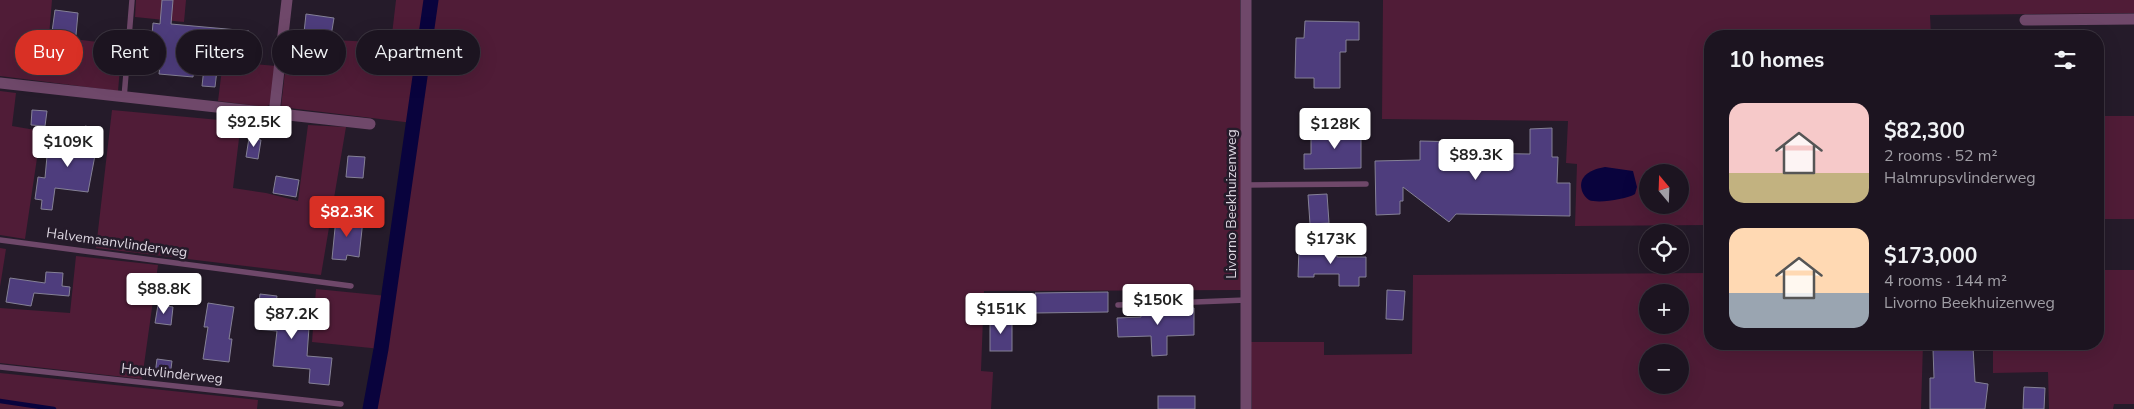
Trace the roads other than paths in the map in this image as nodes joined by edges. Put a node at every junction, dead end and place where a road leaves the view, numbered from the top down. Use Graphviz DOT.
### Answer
graph roads {
  1 [pos="132,0"];
  2 [pos="287,0"];
  3 [pos="1246,0"];
  4 [pos="2134,19"];
  5 [pos="2025,20"];
  6 [pos="0,83"];
  7 [pos="124,98"];
  8 [pos="274,114"];
  9 [pos="370,124"];
  10 [pos="1366,184"];
  11 [pos="1247,185"];
  12 [pos="0,240"];
  13 [pos="351,286"];
  14 [pos="1246,300"];
  15 [pos="1118,305"];
  16 [pos="0,367"];
  17 [pos="341,404"];
  18 [pos="1246,409"];
  1 -- 7 [label="lane"];
  2 -- 8 [label="street"];
  3 -- 11 [label="street, Livorno Beekhuizenweg"];
  4 -- 5 [label="street"];
  6 -- 7 [label="street"];
  7 -- 8 [label="street"];
  8 -- 9 [label="street"];
  10 -- 11 [label="lane"];
  11 -- 14 [label="street, Livorno Beekhuizenweg"];
  12 -- 13 [label="lane, Halvemaanvlinderweg"];
  14 -- 15 [label="lane"];
  14 -- 18 [label="street, Livorno Beekhuizenweg"];
  16 -- 17 [label="lane, Houtvlinderweg"];
}
